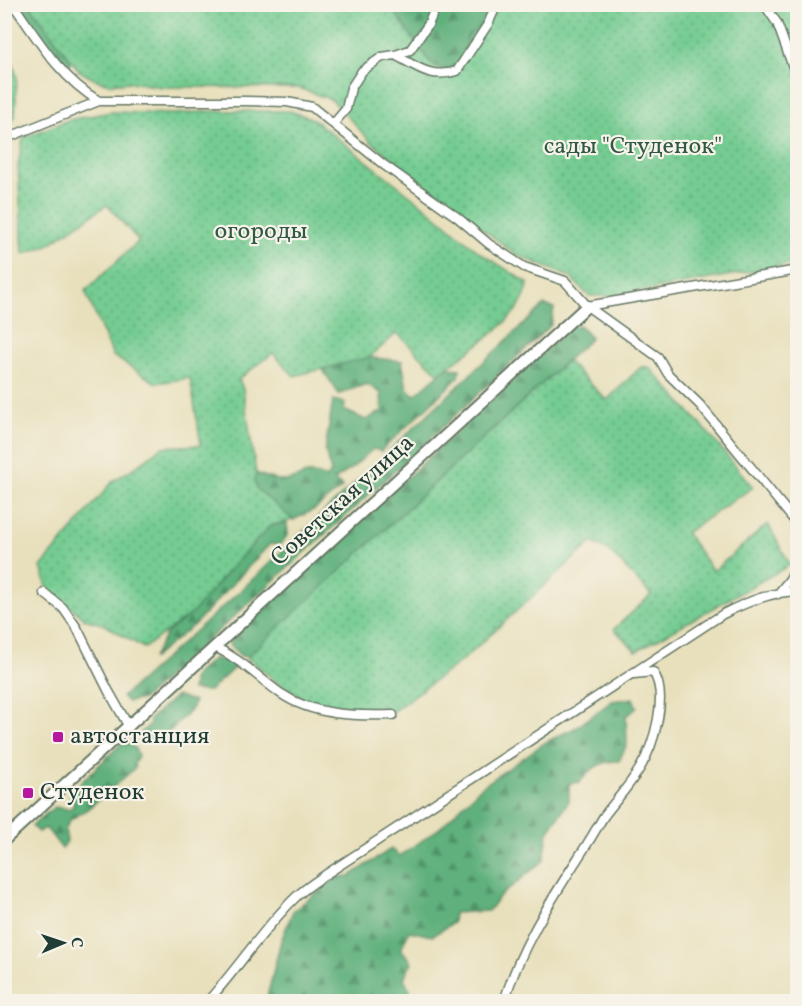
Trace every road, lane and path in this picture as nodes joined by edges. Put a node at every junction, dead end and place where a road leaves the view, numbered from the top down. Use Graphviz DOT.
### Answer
graph roads {
  1 [pos="14,4"];
  2 [pos="437,4"];
  3 [pos="497,4"];
  4 [pos="764,4"];
  5 [pos="395,55"];
  6 [pos="798,81"];
  7 [pos="99,101"];
  8 [pos="334,123"];
  9 [pos="4,139"];
  10 [pos="798,270"];
  11 [pos="587,306"];
  12 [pos="798,525"];
  13 [pos="798,561"];
  14 [pos="798,591"];
  15 [pos="44,593"];
  16 [pos="778,594"];
  17 [pos="215,647"];
  18 [pos="631,674"];
  19 [pos="393,716"];
  20 [pos="129,727"];
  21 [pos="4,840"];
  22 [pos="207,1002"];
  23 [pos="504,1002"];
  1 -- 7 [label="street"];
  2 -- 5 [label="street"];
  3 -- 5 [label="street"];
  4 -- 6 [label="street"];
  5 -- 8 [label="street"];
  7 -- 8 [label="street"];
  7 -- 9 [label="street"];
  8 -- 11 [label="street"];
  10 -- 11 [label="street"];
  11 -- 12 [label="street"];
  11 -- 17 [label="street, Советская улица"];
  13 -- 16 [label="street"];
  14 -- 16 [label="street"];
  15 -- 20 [label="street"];
  16 -- 18 [label="street"];
  17 -- 19 [label="street"];
  17 -- 20 [label="street, Советская улица"];
  18 -- 22 [label="street"];
  18 -- 23 [label="street"];
  20 -- 21 [label="street, Советская улица"];
}
